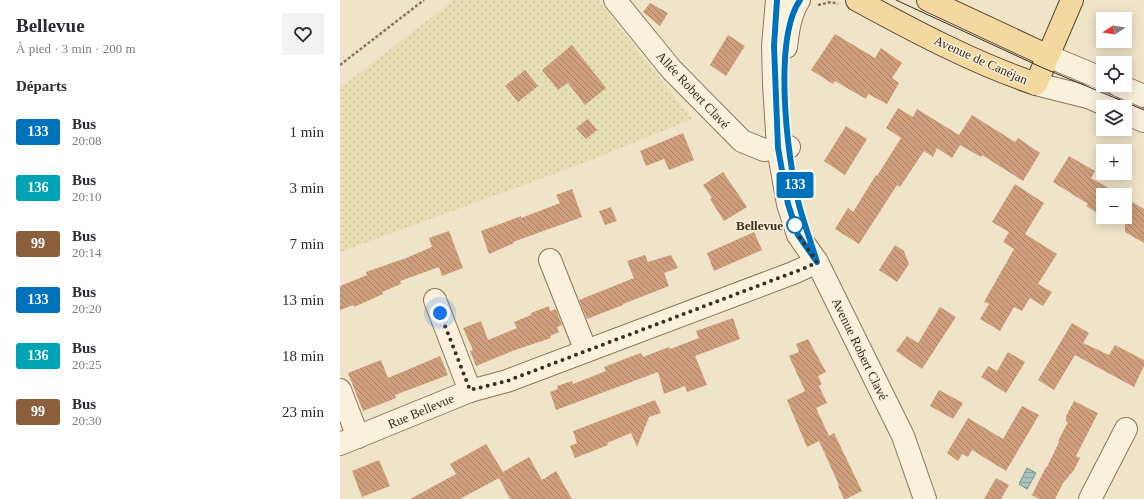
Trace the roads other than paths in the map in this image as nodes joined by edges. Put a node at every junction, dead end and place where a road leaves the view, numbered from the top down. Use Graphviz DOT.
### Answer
graph roads {
  1 [pos="615,0"];
  2 [pos="777,0"];
  3 [pos="800,0"];
  4 [pos="857,0"];
  5 [pos="928,0"];
  6 [pos="1072,0"];
  7 [pos="1048,56"];
  8 [pos="1096,76"];
  9 [pos="1036,84"];
  10 [pos="1132,91"];
  11 [pos="1144,96"];
  12 [pos="1096,100"];
  13 [pos="1132,116"];
  14 [pos="1144,121"];
  15 [pos="784,148"];
  16 [pos="550,260"];
  17 [pos="817,262"];
  18 [pos="435,300"];
  19 [pos="586,351"];
  20 [pos="340,390"];
  21 [pos="470,390"];
  22 [pos="1126,429"];
  23 [pos="903,436"];
  24 [pos="349,440"];
  25 [pos="925,499"];
  26 [pos="939,499"];
  27 [pos="1090,499"];
  1 -- 15 [label="street, Allée Robert Clavé"];
  2 -- 15 [label="street, Avenue Robert Clavé"];
  3 -- 15 [label="street, Avenue Robert Clavé"];
  4 -- 9 [label="main road, Avenue de Canéjan"];
  5 -- 7 [label="main road"];
  6 -- 7 [label="main road"];
  7 -- 8 [label="street"];
  7 -- 9 [label="main road"];
  9 -- 12 [label="street, Avenue de Canéjan"];
  10 -- 11 [label="street"];
  13 -- 14 [label="street"];
  15 -- 17 [label="street, Avenue Robert Clavé"];
  16 -- 19 [label="street"];
  17 -- 19 [label="street, Rue Bellevue"];
  17 -- 23 [label="street, Avenue Robert Clavé"];
  18 -- 21 [label="street"];
  19 -- 21 [label="street, Rue Bellevue"];
  20 -- 24 [label="street"];
  21 -- 24 [label="street, Rue Bellevue"];
  22 -- 27 [label="street"];
  23 -- 25 [label="street, Avenue Robert Clavé"];
  23 -- 26 [label="street, Avenue Robert Clavé"];
}
